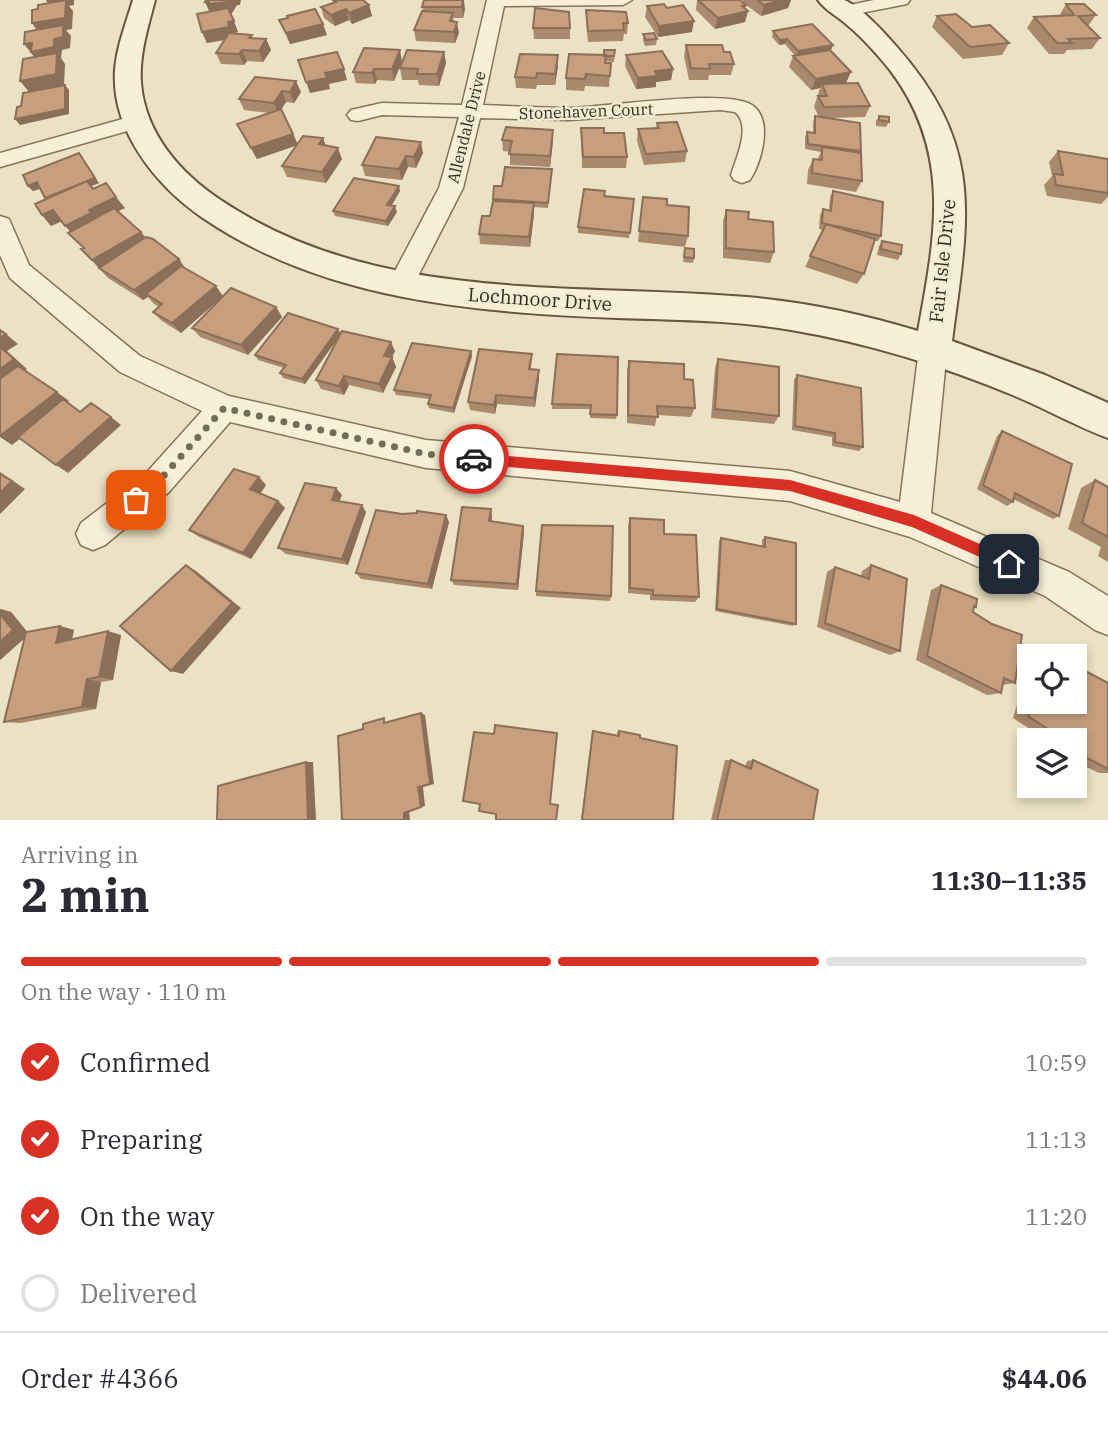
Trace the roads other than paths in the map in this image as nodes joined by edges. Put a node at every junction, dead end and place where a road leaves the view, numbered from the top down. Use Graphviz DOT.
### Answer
graph roads {
  1 [pos="144,0"];
  2 [pos="623,0"];
  3 [pos="901,0"];
  4 [pos="496,1"];
  5 [pos="837,6"];
  6 [pos="471,112"];
  7 [pos="358,115"];
  8 [pos="137,121"];
  9 [pos="0,160"];
  10 [pos="742,175"];
  11 [pos="0,225"];
  12 [pos="9,276"];
  13 [pos="400,286"];
  14 [pos="933,349"];
  15 [pos="224,408"];
  16 [pos="1108,421"];
  17 [pos="914,522"];
  18 [pos="93,534"];
  19 [pos="1108,617"];
  1 -- 8 [label="street, Lochmoor Drive"];
  2 -- 4 [label="street"];
  3 -- 5 [label="street"];
  4 -- 6 [label="street, Allendale Drive"];
  5 -- 14 [label="street, Fair Isle Drive"];
  6 -- 7 [label="street, Stonehaven Court"];
  6 -- 10 [label="street, Stonehaven Court"];
  6 -- 13 [label="street, Allendale Drive"];
  8 -- 9 [label="street"];
  8 -- 13 [label="street, Lochmoor Drive"];
  11 -- 12 [label="street"];
  12 -- 15 [label="street"];
  13 -- 14 [label="street, Lochmoor Drive"];
  14 -- 16 [label="street, Lochmoor Drive"];
  14 -- 17 [label="street, Fair Isle Drive"];
  15 -- 17 [label="street"];
  15 -- 18 [label="street"];
  17 -- 19 [label="street"];
}
